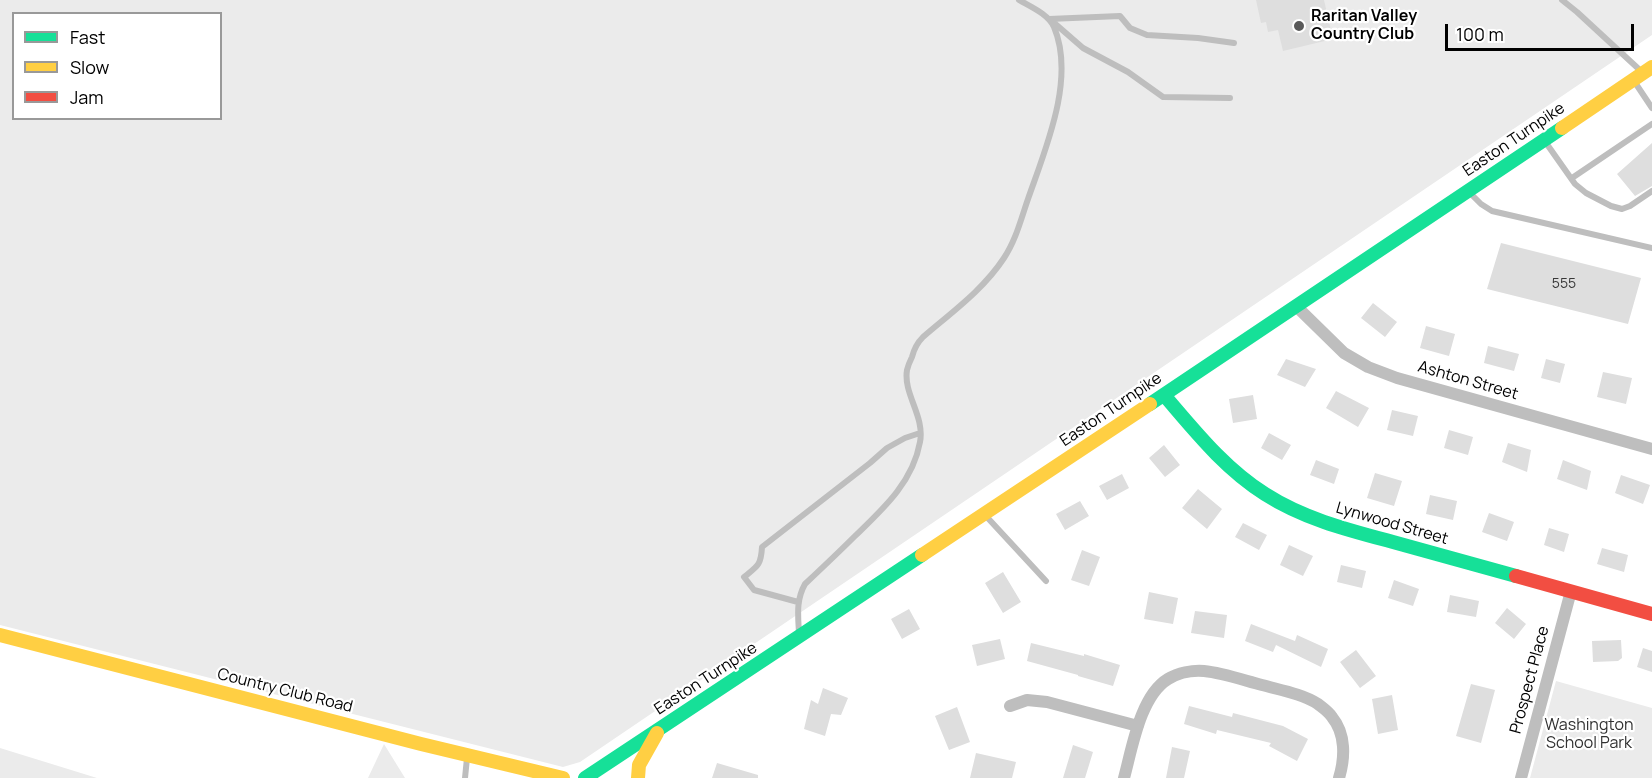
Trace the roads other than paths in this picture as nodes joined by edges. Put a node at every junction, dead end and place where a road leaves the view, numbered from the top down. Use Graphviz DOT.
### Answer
graph roads {
  1 [pos="1019,0"];
  2 [pos="1562,0"];
  3 [pos="1049,19"];
  4 [pos="1234,43"];
  5 [pos="1643,74"];
  6 [pos="1230,98"];
  7 [pos="1652,108"];
  8 [pos="1652,124"];
  9 [pos="1544,140"];
  10 [pos="1572,178"];
  11 [pos="1468,190"];
  12 [pos="1652,191"];
  13 [pos="1652,248"];
  14 [pos="1296,306"];
  15 [pos="1164,395"];
  16 [pos="921,433"];
  17 [pos="1652,449"];
  18 [pos="984,514"];
  19 [pos="1046,581"];
  20 [pos="1571,591"];
  21 [pos="798,602"];
  22 [pos="1652,614"];
  23 [pos="0,635"];
  24 [pos="800,637"];
  25 [pos="1011,706"];
  26 [pos="1138,726"];
  27 [pos="659,729"];
  28 [pos="468,755"];
  29 [pos="465,778"];
  30 [pos="563,778"];
  31 [pos="585,778"];
  32 [pos="638,778"];
  33 [pos="1124,778"];
  34 [pos="1339,778"];
  35 [pos="1521,778"];
  1 -- 3 [label="lane"];
  2 -- 5 [label="lane"];
  3 -- 4 [label="lane"];
  3 -- 6 [label="lane"];
  3 -- 16 [label="lane"];
  5 -- 7 [label="lane"];
  5 -- 9 [label="main road, Easton Turnpike"];
  8 -- 10 [label="lane"];
  9 -- 10 [label="lane"];
  9 -- 11 [label="main road, Easton Turnpike"];
  10 -- 12 [label="lane"];
  11 -- 13 [label="lane"];
  11 -- 14 [label="main road, Easton Turnpike"];
  14 -- 15 [label="main road, Easton Turnpike"];
  14 -- 17 [label="street, Ashton Street"];
  15 -- 18 [label="main road, Easton Turnpike"];
  15 -- 20 [label="main road, Lynwood Street"];
  16 -- 21 [label="lane"];
  16 -- 21 [label="lane"];
  18 -- 19 [label="lane"];
  18 -- 24 [label="main road, Easton Turnpike"];
  20 -- 22 [label="main road, Lynwood Street"];
  20 -- 35 [label="street, Prospect Place"];
  21 -- 24 [label="lane"];
  23 -- 28 [label="main road, Country Club Road"];
  24 -- 27 [label="main road, Easton Turnpike"];
  25 -- 26 [label="street"];
  26 -- 33 [label="street"];
  26 -- 34 [label="street"];
  27 -- 31 [label="main road, Easton Turnpike"];
  27 -- 32 [label="main road"];
  28 -- 29 [label="lane"];
  28 -- 30 [label="main road, Country Club Road"];
}
